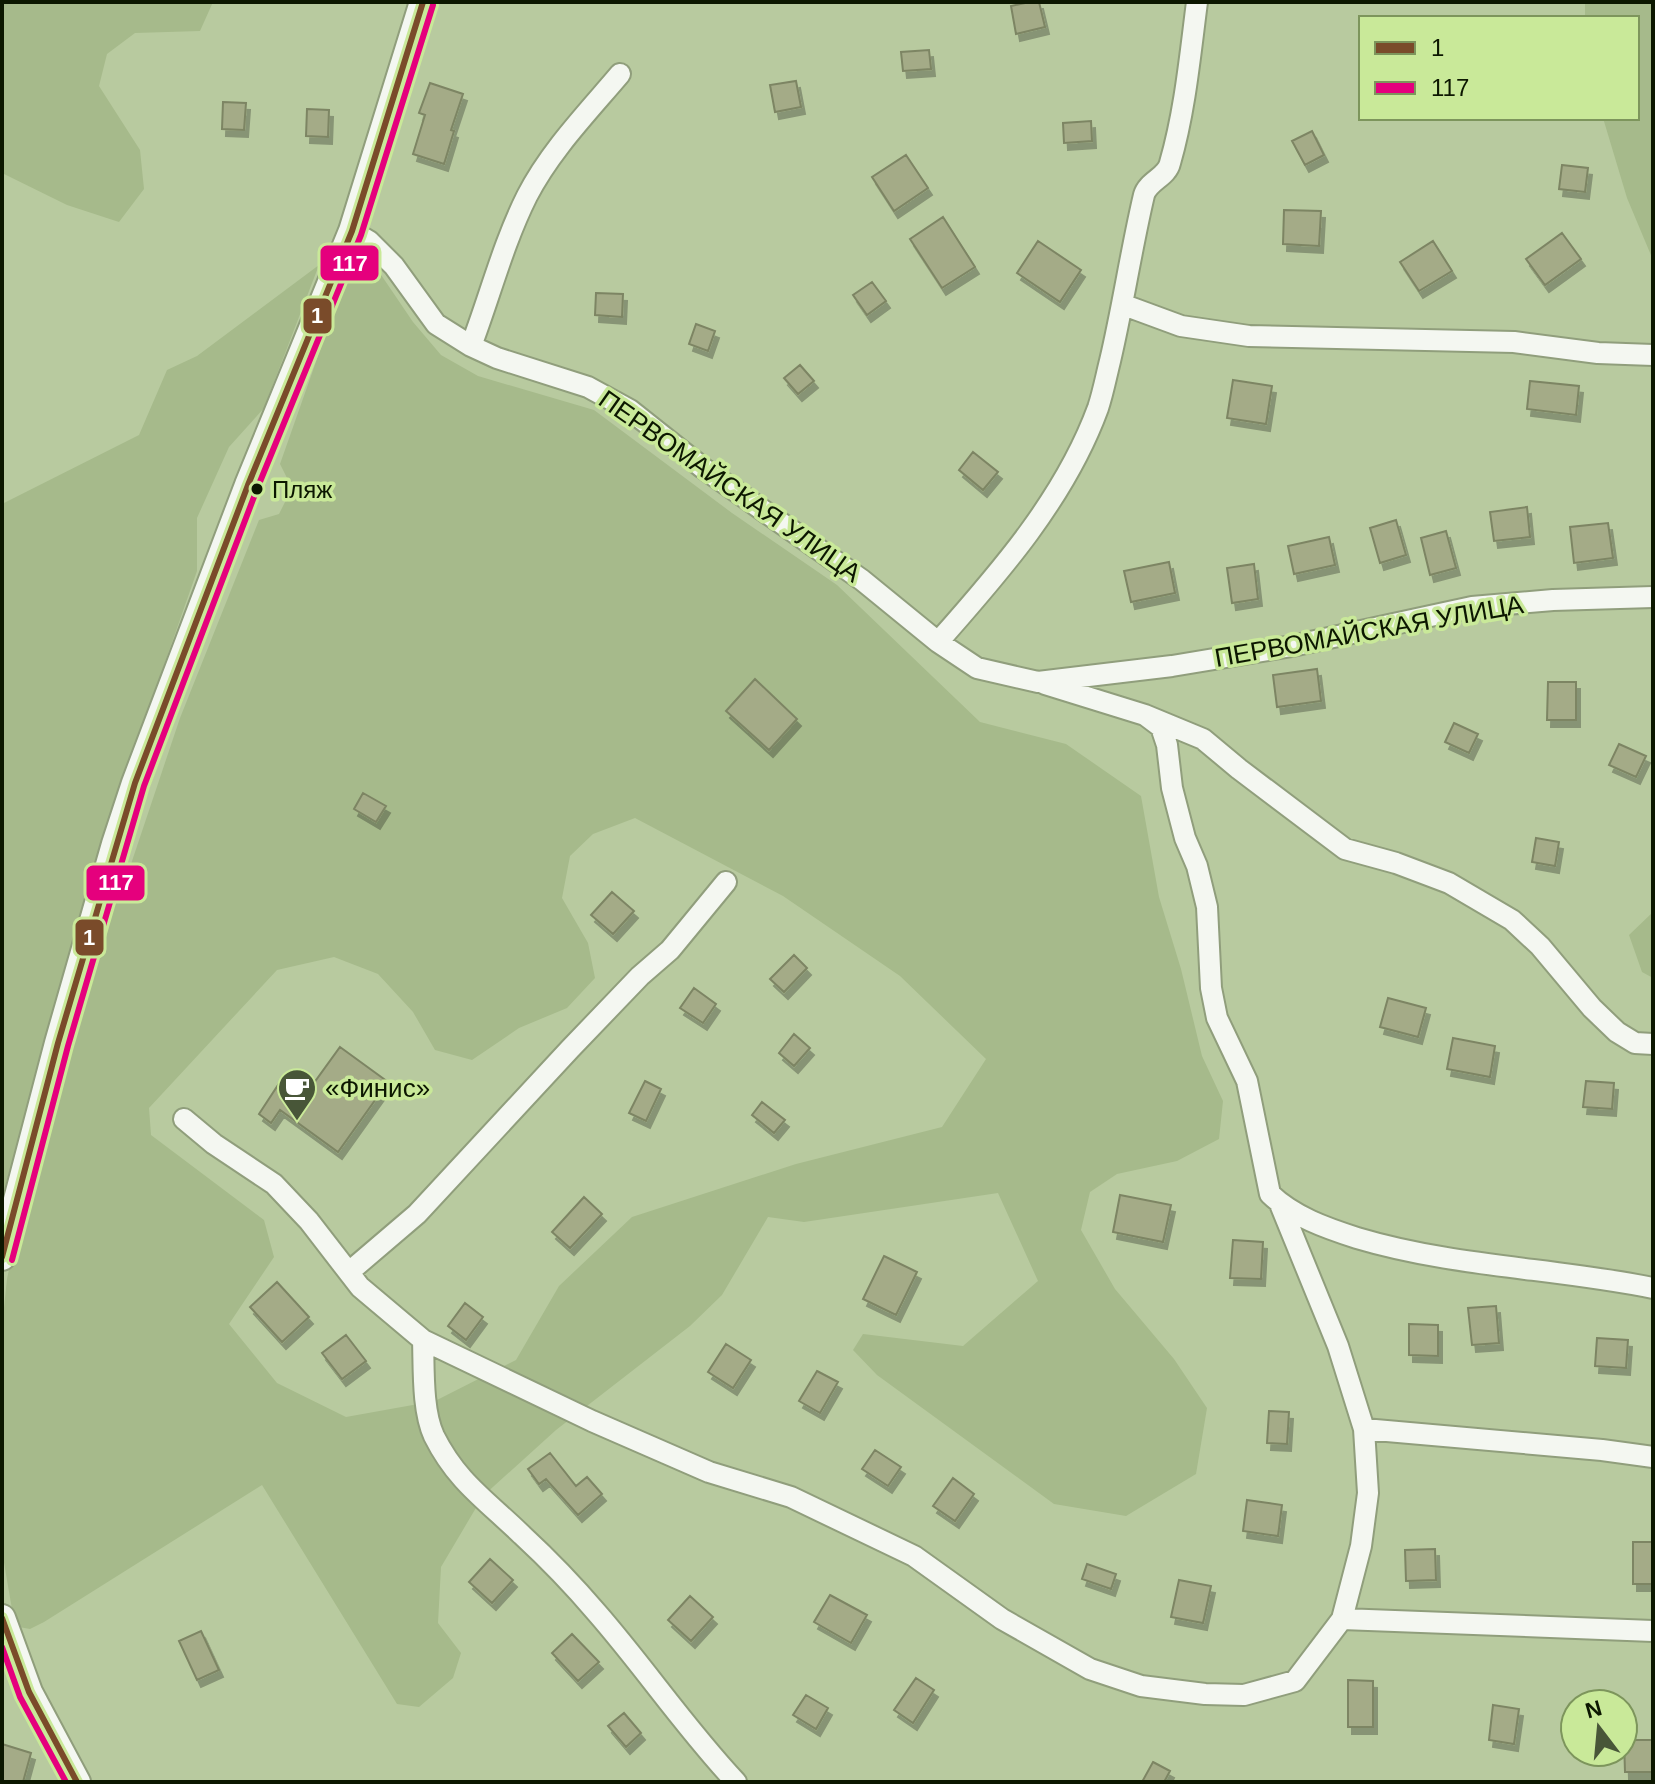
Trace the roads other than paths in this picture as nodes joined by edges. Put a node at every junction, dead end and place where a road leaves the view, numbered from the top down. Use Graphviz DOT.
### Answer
graph roads {
  1 [pos="423,2"];
  2 [pos="1197,2"];
  3 [pos="620,74"];
  4 [pos="352,231"];
  5 [pos="1124,305"];
  6 [pos="471,346"];
  7 [pos="1653,355"];
  8 [pos="1653,597"];
  9 [pos="938,642"];
  10 [pos="1038,682"];
  11 [pos="1145,715"];
  12 [pos="726,882"];
  13 [pos="1653,1044"];
  14 [pos="184,1119"];
  15 [pos="1280,1204"];
  16 [pos="2,1257"];
  17 [pos="349,1272"];
  18 [pos="1653,1288"];
  19 [pos="423,1340"];
  20 [pos="1364,1429"];
  21 [pos="1653,1457"];
  22 [pos="2,1618"];
  23 [pos="1342,1619"];
  24 [pos="1653,1631"];
  25 [pos="77,1782"];
  26 [pos="736,1782"];
  1 -- 4 [label="main road"];
  2 -- 5 [label="street"];
  3 -- 6 [label="street"];
  4 -- 6 [label="street, ПЕРВОМАЙСКАЯ УЛИЦА"];
  4 -- 16 [label="main road"];
  5 -- 7 [label="street"];
  5 -- 9 [label="street"];
  6 -- 9 [label="street, ПЕРВОМАЙСКАЯ УЛИЦА"];
  8 -- 10 [label="street, ПЕРВОМАЙСКАЯ УЛИЦА"];
  9 -- 10 [label="street, ПЕРВОМАЙСКАЯ УЛИЦА"];
  10 -- 11 [label="street, ПЕРВОМАЙСКАЯ УЛИЦА"];
  11 -- 13 [label="street, ПЕРВОМАЙСКАЯ УЛИЦА"];
  11 -- 15 [label="street"];
  12 -- 17 [label="street"];
  14 -- 17 [label="street"];
  15 -- 18 [label="street"];
  15 -- 20 [label="street"];
  17 -- 19 [label="street"];
  19 -- 23 [label="street"];
  19 -- 26 [label="street"];
  20 -- 21 [label="street"];
  20 -- 23 [label="street"];
  22 -- 25 [label="main road"];
  23 -- 24 [label="street"];
}
